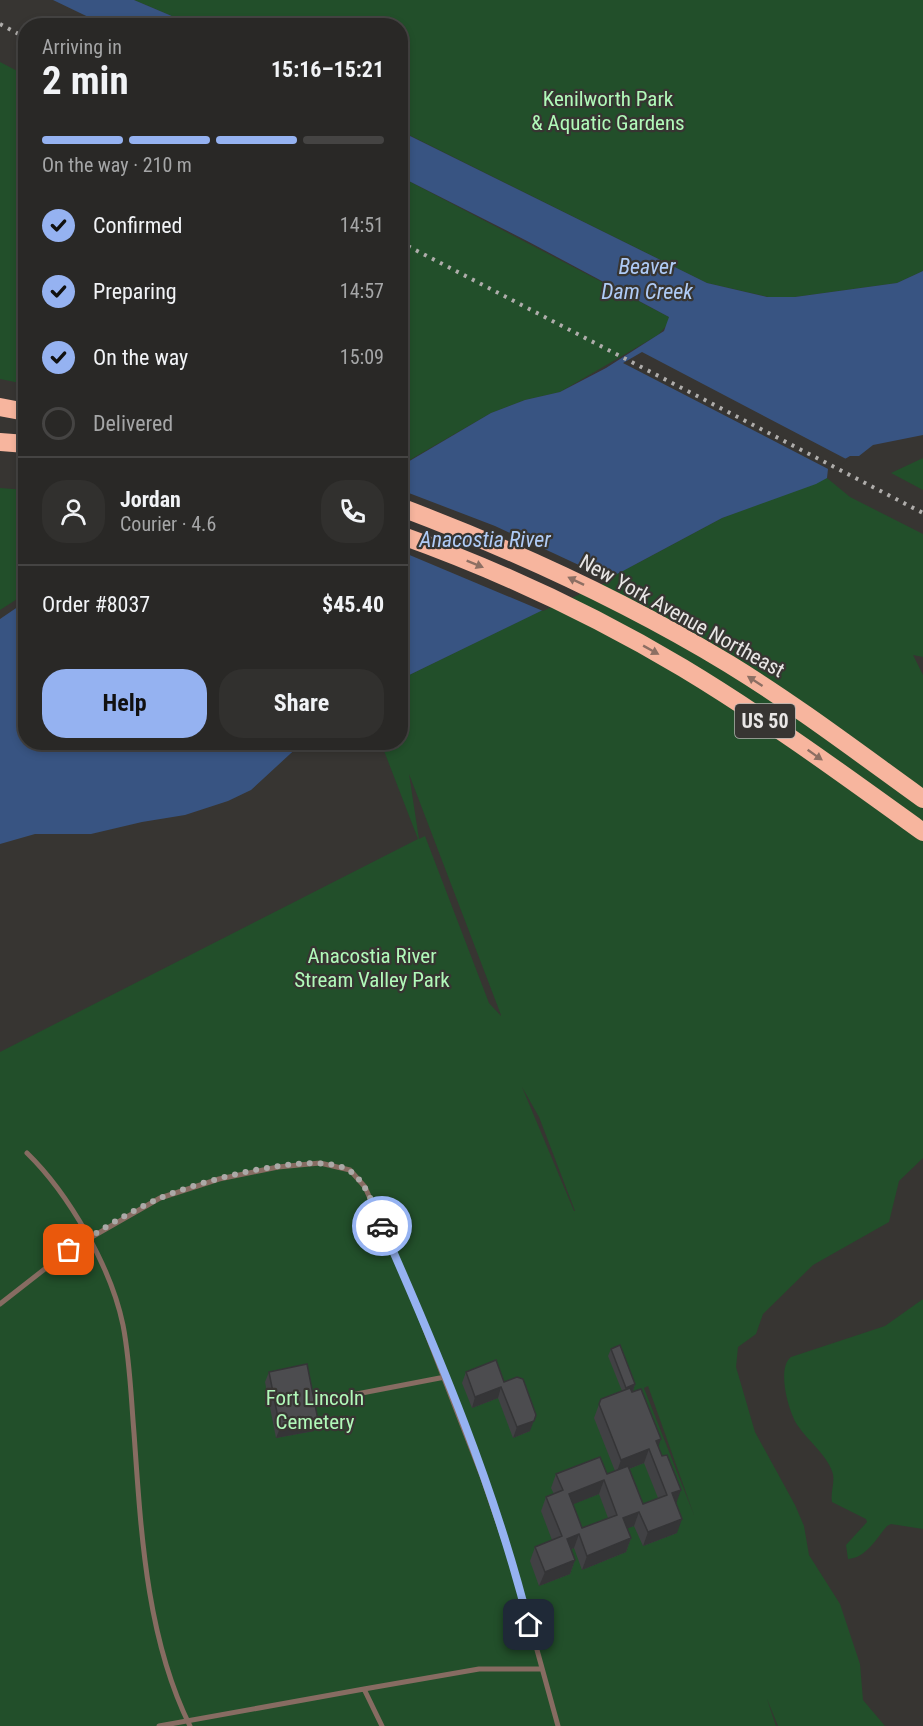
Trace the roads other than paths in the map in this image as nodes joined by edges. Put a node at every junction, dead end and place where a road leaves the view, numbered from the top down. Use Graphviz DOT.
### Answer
graph roads {
  1 [pos="0,407"];
  2 [pos="18,410"];
  3 [pos="0,442"];
  4 [pos="18,443"];
  5 [pos="408,510"];
  6 [pos="408,538"];
  7 [pos="923,799"];
  8 [pos="923,832"];
  9 [pos="27,1153"];
  10 [pos="88,1238"];
  11 [pos="0,1304"];
  12 [pos="445,1377"];
  13 [pos="315,1402"];
  14 [pos="540,1669"];
  15 [pos="364,1689"];
  16 [pos="189,1724"];
  17 [pos="159,1726"];
  18 [pos="382,1726"];
  19 [pos="558,1726"];
  1 -- 2 [label="highway"];
  3 -- 4 [label="highway"];
  7 -- 5 [label="highway, New York Avenue Northeast / US 50, one-way"];
  6 -- 8 [label="highway, US 50, one-way"];
  9 -- 10 [label="lane"];
  10 -- 11 [label="lane"];
  10 -- 12 [label="lane"];
  10 -- 16 [label="lane"];
  12 -- 13 [label="lane"];
  12 -- 14 [label="lane"];
  14 -- 15 [label="lane"];
  14 -- 19 [label="lane"];
  15 -- 16 [label="lane"];
  15 -- 18 [label="lane"];
  16 -- 17 [label="lane"];
}
